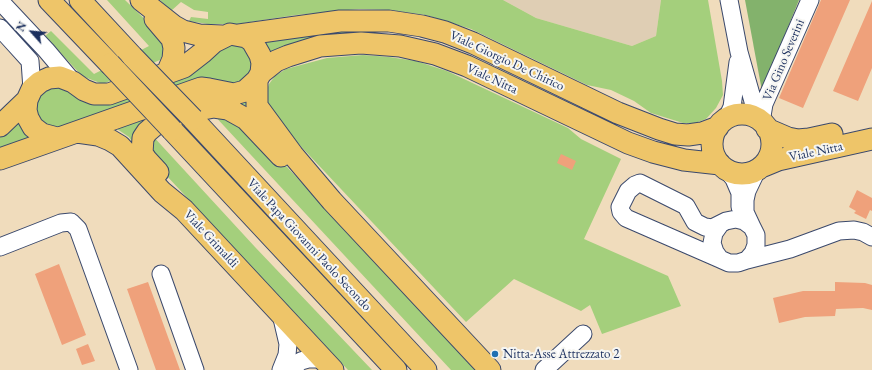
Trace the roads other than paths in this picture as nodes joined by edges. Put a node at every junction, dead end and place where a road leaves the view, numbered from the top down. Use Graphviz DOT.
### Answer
graph roads {
  1 [pos="50,0"];
  2 [pos="80,0"];
  3 [pos="140,0"];
  4 [pos="729,0"];
  5 [pos="810,0"];
  6 [pos="0,2"];
  7 [pos="0,28"];
  8 [pos="230,36"];
  9 [pos="739,52"];
  10 [pos="167,73"];
  11 [pos="259,76"];
  12 [pos="73,82"];
  13 [pos="29,95"];
  14 [pos="723,123"];
  15 [pos="762,124"];
  16 [pos="0,126"];
  17 [pos="872,126"];
  18 [pos="66,135"];
  19 [pos="872,139"];
  20 [pos="0,159"];
  21 [pos="723,167"];
  22 [pos="759,168"];
  23 [pos="332,201"];
  24 [pos="184,210"];
  25 [pos="725,223"];
  26 [pos="754,231"];
  27 [pos="872,236"];
  28 [pos="0,247"];
  29 [pos="790,249"];
  30 [pos="720,259"];
  31 [pos="747,260"];
  32 [pos="162,274"];
  33 [pos="281,314"];
  34 [pos="583,334"];
  35 [pos="328,365"];
  36 [pos="129,370"];
  37 [pos="195,370"];
  38 [pos="281,370"];
  39 [pos="290,370"];
  40 [pos="396,370"];
  41 [pos="426,370"];
  42 [pos="490,370"];
  43 [pos="544,370"];
  1 -- 40 [label="main road, Viale Papa Giovanni Paolo Secondo, bridge"];
  2 -- 41 [label="main road, Viale Papa Giovanni Paolo Secondo, bridge"];
  3 -- 8 [label="main road, Viale Giorgio De Chirico"];
  3 -- 10 [label="main road"];
  4 -- 9 [label="street"];
  5 -- 15 [label="street, Via Gino Severini"];
  6 -- 12 [label="street"];
  7 -- 13 [label="street"];
  8 -- 10 [label="main road"];
  8 -- 11 [label="main road"];
  8 -- 14 [label="main road, Viale Giorgio De Chirico"];
  9 -- 14 [label="street"];
  9 -- 15 [label="street"];
  10 -- 12 [label="main road"];
  11 -- 18 [label="main road, Viale Nitta"];
  11 -- 21 [label="main road, Viale Nitta"];
  11 -- 23 [label="main road"];
  12 -- 13 [label="main road"];
  13 -- 16 [label="main road"];
  13 -- 18 [label="main road"];
  14 -- 15 [label="main road"];
  14 -- 21 [label="main road"];
  15 -- 17 [label="main road"];
  15 -- 22 [label="main road"];
  18 -- 20 [label="main road, Viale Grimaldi"];
  18 -- 24 [label="main road, Viale Grimaldi"];
  19 -- 22 [label="main road, Viale Nitta"];
  21 -- 22 [label="main road"];
  21 -- 25 [label="street"];
  22 -- 26 [label="street"];
  23 -- 24 [label="main road"];
  23 -- 42 [label="main road"];
  24 -- 33 [label="main road, Viale Grimaldi"];
  25 -- 26 [label="street"];
  25 -- 30 [label="street"];
  25 -- 30 [label="street"];
  26 -- 29 [label="street"];
  26 -- 31 [label="street"];
  27 -- 29 [label="street"];
  28 -- 36 [label="street"];
  29 -- 31 [label="street"];
  30 -- 31 [label="street"];
  32 -- 37 [label="street"];
  33 -- 35 [label="main road, Viale Grimaldi"];
  33 -- 38 [label="street"];
  34 -- 43 [label="street"];
  35 -- 39 [label="street"];
}
